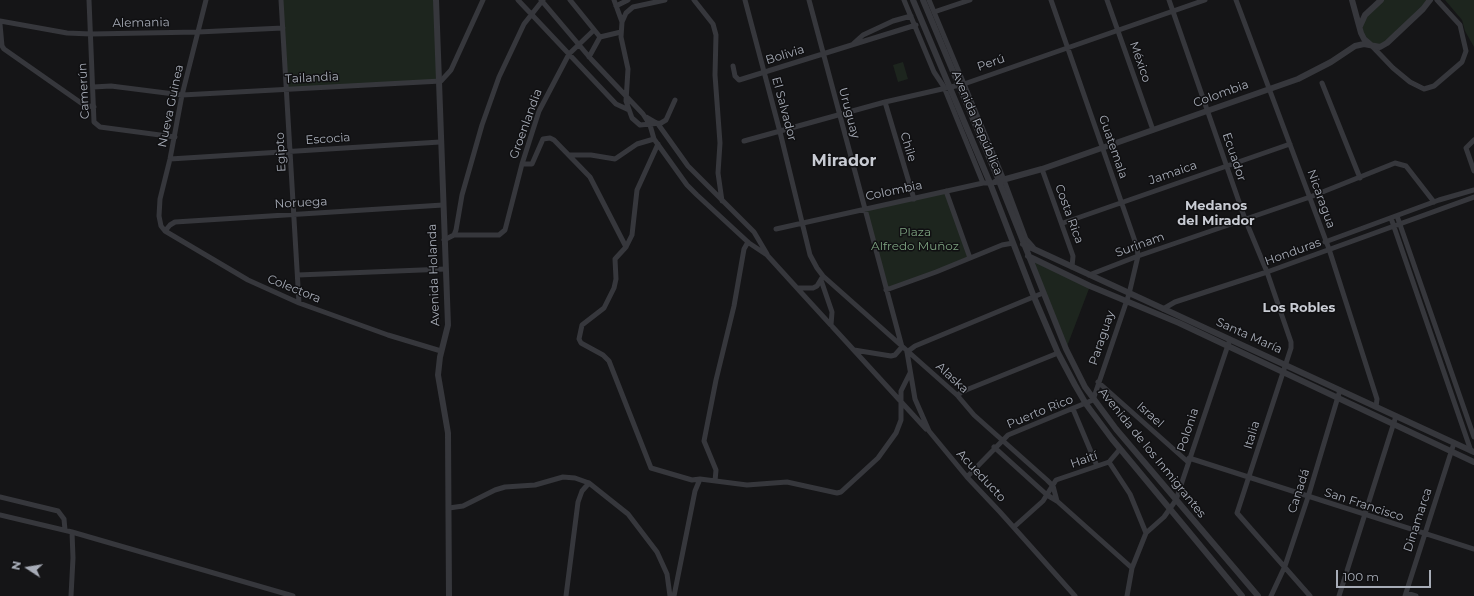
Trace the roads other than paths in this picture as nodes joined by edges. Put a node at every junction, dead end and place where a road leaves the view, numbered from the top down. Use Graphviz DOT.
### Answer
graph roads {
  1 [pos="89,0"];
  2 [pos="206,0"];
  3 [pos="281,0"];
  4 [pos="436,0"];
  5 [pos="483,0"];
  6 [pos="518,0"];
  7 [pos="542,0"];
  8 [pos="570,0"];
  9 [pos="614,0"];
  10 [pos="628,0"];
  11 [pos="665,0"];
  12 [pos="694,0"];
  13 [pos="745,0"];
  14 [pos="809,0"];
  15 [pos="904,0"];
  16 [pos="913,0"];
  17 [pos="923,0"];
  18 [pos="929,0"];
  19 [pos="970,0"];
  20 [pos="1051,0"];
  21 [pos="1107,0"];
  22 [pos="1169,0"];
  23 [pos="1205,0"];
  24 [pos="1236,0"];
  25 [pos="1352,0"];
  26 [pos="1381,0"];
  27 [pos="1430,0"];
  28 [pos="1437,0"];
  29 [pos="616,6"];
  30 [pos="1172,11"];
  31 [pos="934,12"];
  32 [pos="531,14"];
  33 [pos="911,16"];
  34 [pos="0,21"];
  35 [pos="622,22"];
  36 [pos="0,24"];
  37 [pos="916,25"];
  38 [pos="1359,27"];
  39 [pos="283,28"];
  40 [pos="1118,29"];
  41 [pos="594,30"];
  42 [pos="198,32"];
  43 [pos="621,32"];
  44 [pos="91,34"];
  45 [pos="600,37"];
  46 [pos="578,44"];
  47 [pos="852,45"];
  48 [pos="1372,45"];
  49 [pos="1068,47"];
  50 [pos="570,54"];
  51 [pos="823,54"];
  52 [pos="590,57"];
  53 [pos="733,66"];
  54 [pos="764,72"];
  55 [pos="438,81"];
  56 [pos="1322,83"];
  57 [pos="961,84"];
  58 [pos="93,87"];
  59 [pos="947,87"];
  60 [pos="1269,89"];
  61 [pos="288,90"];
  62 [pos="182,95"];
  63 [pos="626,96"];
  64 [pos="675,100"];
  65 [pos="885,102"];
  66 [pos="94,107"];
  67 [pos="629,110"];
  68 [pos="1207,111"];
  69 [pos="839,115"];
  70 [pos="644,116"];
  71 [pos="658,124"];
  72 [pos="650,125"];
  73 [pos="1153,130"];
  74 [pos="780,132"];
  75 [pos="175,137"];
  76 [pos="654,139"];
  77 [pos="1474,140"];
  78 [pos="440,142"];
  79 [pos="744,142"];
  80 [pos="658,144"];
  81 [pos="1290,144"];
  82 [pos="1103,147"];
  83 [pos="292,152"];
  84 [pos="569,155"];
  85 [pos="170,159"];
  86 [pos="522,164"];
  87 [pos="1226,165"];
  88 [pos="1042,169"];
  89 [pos="1474,171"];
  90 [pos="1360,178"];
  91 [pos="1001,180"];
  92 [pos="983,183"];
  93 [pos="990,183"];
  94 [pos="1473,190"];
  95 [pos="946,191"];
  96 [pos="1310,197"];
  97 [pos="1474,197"];
  98 [pos="914,199"];
  99 [pos="722,201"];
  100 [pos="1122,201"];
  101 [pos="1434,202"];
  102 [pos="443,205"];
  103 [pos="865,209"];
  104 [pos="295,213"];
  105 [pos="1397,216"];
  106 [pos="1391,218"];
  107 [pos="1245,219"];
  108 [pos="803,223"];
  109 [pos="1063,223"];
  110 [pos="1400,223"];
  111 [pos="1394,226"];
  112 [pos="776,229"];
  113 [pos="165,231"];
  114 [pos="454,235"];
  115 [pos="444,240"];
  116 [pos="748,242"];
  117 [pos="1325,242"];
  118 [pos="1013,243"];
  119 [pos="1024,244"];
  120 [pos="626,247"];
  121 [pos="1329,249"];
  122 [pos="1038,252"];
  123 [pos="767,254"];
  124 [pos="1019,254"];
  125 [pos="1029,256"];
  126 [pos="1138,256"];
  127 [pos="970,258"];
  128 [pos="1072,267"];
  129 [pos="446,269"];
  130 [pos="1267,272"];
  131 [pos="298,275"];
  132 [pos="1089,275"];
  133 [pos="822,278"];
  134 [pos="797,288"];
  135 [pos="886,290"];
  136 [pos="1043,293"];
  137 [pos="1129,294"];
  138 [pos="1034,297"];
  139 [pos="1126,301"];
  140 [pos="299,303"];
  141 [pos="1163,309"];
  142 [pos="832,325"];
  143 [pos="1230,339"];
  144 [pos="1226,346"];
  145 [pos="902,347"];
  146 [pos="854,350"];
  147 [pos="441,351"];
  148 [pos="907,352"];
  149 [pos="1058,353"];
  150 [pos="1285,364"];
  151 [pos="1282,371"];
  152 [pos="910,373"];
  153 [pos="1098,382"];
  154 [pos="1340,390"];
  155 [pos="958,395"];
  156 [pos="1338,397"];
  157 [pos="1093,400"];
  158 [pos="900,402"];
  159 [pos="1086,404"];
  160 [pos="1376,407"];
  161 [pos="1073,409"];
  162 [pos="1395,419"];
  163 [pos="932,436"];
  164 [pos="1474,438"];
  165 [pos="1002,440"];
  166 [pos="1454,443"];
  167 [pos="994,447"];
  168 [pos="1120,449"];
  169 [pos="1452,452"];
  170 [pos="1473,452"];
  171 [pos="1188,460"];
  172 [pos="1108,462"];
  173 [pos="1474,462"];
  174 [pos="1097,466"];
  175 [pos="966,477"];
  176 [pos="1249,478"];
  177 [pos="700,479"];
  178 [pos="715,481"];
  179 [pos="589,483"];
  180 [pos="1053,486"];
  181 [pos="1047,495"];
  182 [pos="0,497"];
  183 [pos="1308,497"];
  184 [pos="1176,500"];
  185 [pos="1057,501"];
  186 [pos="449,508"];
  187 [pos="1170,509"];
  188 [pos="0,515"];
  189 [pos="1365,515"];
  190 [pos="1014,527"];
  191 [pos="65,530"];
  192 [pos="72,532"];
  193 [pos="1146,533"];
  194 [pos="1424,534"];
  195 [pos="1474,549"];
  196 [pos="1285,566"];
  197 [pos="1132,568"];
  198 [pos="1406,594"];
  199 [pos="71,596"];
  200 [pos="293,596"];
  201 [pos="449,596"];
  202 [pos="566,596"];
  203 [pos="670,596"];
  204 [pos="674,596"];
  205 [pos="1075,596"];
  206 [pos="1127,596"];
  207 [pos="1242,596"];
  208 [pos="1258,596"];
  209 [pos="1272,596"];
  210 [pos="1310,596"];
  211 [pos="1338,596"];
  212 [pos="1416,596"];
  1 -- 44 [label="street, Camerún"];
  2 -- 42 [label="street, Nueva Guinea"];
  3 -- 39 [label="street, Egipto"];
  4 -- 55 [label="street, Avenida Holanda"];
  5 -- 55 [label="street"];
  6 -- 32 [label="street"];
  7 -- 32 [label="street"];
  7 -- 46 [label="street"];
  8 -- 41 [label="street"];
  9 -- 29 [label="street"];
  10 -- 29 [label="street"];
  11 -- 35 [label="street"];
  12 -- 99 [label="street"];
  13 -- 54 [label="street, El Salvador"];
  14 -- 51 [label="street, Uruguay"];
  15 -- 33 [label="street"];
  16 -- 59 [label="street, Avenida República"];
  17 -- 57 [label="street, Avenida República"];
  18 -- 31 [label="street"];
  19 -- 31 [label="street"];
  20 -- 49 [label="street, Guatemala"];
  21 -- 40 [label="street, México"];
  22 -- 30 [label="street, Ecuador"];
  23 -- 30 [label="street, Perú"];
  24 -- 60 [label="street, Nicaragua"];
  25 -- 38 [label="street"];
  26 -- 38 [label="street"];
  27 -- 48 [label="street, Colombia"];
  28 -- 48 [label="street"];
  29 -- 35 [label="street"];
  30 -- 40 [label="street, Perú"];
  30 -- 68 [label="street, Ecuador"];
  31 -- 57 [label="street"];
  32 -- 50 [label="street"];
  32 -- 114 [label="street"];
  33 -- 37 [label="street"];
  33 -- 47 [label="street, Bolivia"];
  34 -- 44 [label="street, Alemania"];
  35 -- 43 [label="street"];
  36 -- 66 [label="street"];
  37 -- 47 [label="street, Bolivia"];
  37 -- 59 [label="street"];
  38 -- 48 [label="street"];
  39 -- 42 [label="street, Alemania"];
  39 -- 61 [label="street, Egipto"];
  40 -- 49 [label="street, Perú"];
  40 -- 73 [label="street, México"];
  41 -- 45 [label="street"];
  41 -- 46 [label="street, Groenlandia"];
  42 -- 44 [label="street, Alemania"];
  42 -- 62 [label="street, Nueva Guinea"];
  43 -- 45 [label="street"];
  43 -- 63 [label="street"];
  44 -- 58 [label="street, Camerún"];
  45 -- 52 [label="street"];
  46 -- 50 [label="street, Groenlandia"];
  46 -- 52 [label="street"];
  47 -- 51 [label="street, Bolivia"];
  48 -- 60 [label="street, Colombia"];
  49 -- 57 [label="street, Perú"];
  49 -- 82 [label="street, Guatemala"];
  50 -- 67 [label="street"];
  50 -- 86 [label="street, Groenlandia"];
  51 -- 54 [label="street, Bolivia"];
  51 -- 69 [label="street, Uruguay"];
  52 -- 63 [label="street"];
  53 -- 54 [label="street, Bolivia"];
  54 -- 74 [label="street, El Salvador"];
  55 -- 61 [label="street, Tailandia"];
  55 -- 78 [label="street, Avenida Holanda"];
  56 -- 90 [label="street"];
  57 -- 59 [label="street, Perú"];
  57 -- 91 [label="street, Avenida República"];
  58 -- 62 [label="street, Tailandia"];
  58 -- 66 [label="street, Camerún"];
  59 -- 65 [label="street, Perú"];
  59 -- 92 [label="street"];
  59 -- 93 [label="street, Avenida República"];
  60 -- 68 [label="street, Colombia"];
  60 -- 81 [label="street, Nicaragua"];
  61 -- 62 [label="street, Tailandia"];
  61 -- 83 [label="street, Egipto"];
  62 -- 75 [label="street, Nueva Guinea"];
  63 -- 67 [label="street"];
  63 -- 70 [label="street"];
  64 -- 71 [label="street"];
  65 -- 69 [label="street, Perú"];
  65 -- 98 [label="street, Chile"];
  66 -- 75 [label="street, Camerún"];
  67 -- 72 [label="street"];
  68 -- 73 [label="street, Colombia"];
  68 -- 87 [label="street, Ecuador"];
  69 -- 74 [label="street, Perú"];
  69 -- 103 [label="street, Uruguay"];
  70 -- 71 [label="street"];
  70 -- 72 [label="street"];
  71 -- 72 [label="street"];
  71 -- 99 [label="street"];
  72 -- 76 [label="street"];
  73 -- 82 [label="street, Colombia"];
  74 -- 79 [label="street, Perú"];
  74 -- 108 [label="street, El Salvador"];
  75 -- 85 [label="street, Nueva Guinea"];
  76 -- 80 [label="street"];
  76 -- 84 [label="street"];
  77 -- 89 [label="street"];
  78 -- 83 [label="street, Escocia"];
  78 -- 102 [label="street, Avenida Holanda"];
  80 -- 116 [label="street"];
  80 -- 120 [label="street"];
  81 -- 87 [label="street, Jamaica"];
  81 -- 96 [label="street, Nicaragua"];
  82 -- 88 [label="street, Colombia"];
  82 -- 100 [label="street, Guatemala"];
  83 -- 85 [label="street, Escocia"];
  83 -- 104 [label="street, Egipto"];
  84 -- 86 [label="street"];
  84 -- 120 [label="street"];
  85 -- 113 [label="street, Nueva Guinea"];
  86 -- 114 [label="street, Groenlandia"];
  87 -- 100 [label="street, Jamaica"];
  87 -- 107 [label="street, Ecuador"];
  88 -- 91 [label="street, Colombia"];
  88 -- 109 [label="street, Costa Rica"];
  90 -- 96 [label="street, Surinam"];
  90 -- 101 [label="street, Surinam"];
  91 -- 93 [label="street, Colombia"];
  91 -- 119 [label="street, Avenida República"];
  91 -- 122 [label="street"];
  92 -- 93 [label="street, Colombia"];
  92 -- 95 [label="street, Colombia"];
  93 -- 118 [label="street, Avenida República"];
  94 -- 97 [label="street"];
  94 -- 101 [label="street, Honduras"];
  95 -- 98 [label="street, Colombia"];
  95 -- 127 [label="street"];
  96 -- 107 [label="street, Surinam"];
  96 -- 117 [label="street, Nicaragua"];
  97 -- 110 [label="street, Honduras"];
  98 -- 103 [label="street, Colombia"];
  99 -- 123 [label="street"];
  100 -- 109 [label="street, Jamaica"];
  100 -- 126 [label="street, Guatemala"];
  101 -- 105 [label="street, Honduras"];
  102 -- 104 [label="street, Noruega"];
  102 -- 115 [label="street, Avenida Holanda"];
  103 -- 108 [label="street, Colombia"];
  103 -- 135 [label="street, Uruguay"];
  104 -- 113 [label="street, Noruega"];
  104 -- 131 [label="street, Egipto"];
  105 -- 106 [label="street, Honduras"];
  105 -- 110 [label="street"];
  106 -- 111 [label="street"];
  106 -- 117 [label="street, Honduras"];
  107 -- 126 [label="street, Surinam"];
  107 -- 130 [label="street, Ecuador"];
  108 -- 112 [label="street, Colombia"];
  108 -- 133 [label="street, El Salvador"];
  109 -- 128 [label="street, Costa Rica"];
  110 -- 111 [label="street, Honduras"];
  110 -- 164 [label="street"];
  111 -- 121 [label="street, Honduras"];
  111 -- 170 [label="street"];
  113 -- 140 [label="street, Colectora"];
  114 -- 115 [label="street"];
  115 -- 129 [label="street, Avenida Holanda"];
  116 -- 123 [label="street"];
  116 -- 178 [label="street"];
  117 -- 121 [label="street, Nicaragua"];
  118 -- 119 [label="street, Santa María"];
  118 -- 124 [label="street, Avenida República"];
  118 -- 127 [label="street"];
  119 -- 122 [label="street, Santa María"];
  119 -- 125 [label="street, Avenida de los Inmigrantes"];
  120 -- 177 [label="street"];
  121 -- 130 [label="street, Honduras"];
  121 -- 160 [label="street, Nicaragua"];
  122 -- 128 [label="street, Santa María"];
  123 -- 134 [label="street"];
  124 -- 125 [label="street, Santa María"];
  124 -- 138 [label="street, Avenida de los Inmigrantes"];
  125 -- 136 [label="street, Avenida de los Inmigrantes"];
  125 -- 139 [label="street, Santa María"];
  126 -- 132 [label="street, Surinam"];
  126 -- 137 [label="street, Guatemala"];
  127 -- 135 [label="street"];
  128 -- 132 [label="street, Santa María"];
  129 -- 131 [label="street"];
  129 -- 147 [label="street, Avenida Holanda"];
  130 -- 141 [label="street, Honduras"];
  130 -- 150 [label="street, Ecuador"];
  131 -- 140 [label="street, Egipto"];
  132 -- 137 [label="street, Santa María"];
  133 -- 134 [label="street"];
  133 -- 142 [label="street"];
  133 -- 145 [label="street, Alaska"];
  134 -- 142 [label="street"];
  135 -- 145 [label="street, Uruguay"];
  136 -- 138 [label="street"];
  136 -- 157 [label="street, Avenida de los Inmigrantes"];
  137 -- 139 [label="street, Guatemala"];
  137 -- 141 [label="street, Santa María"];
  138 -- 148 [label="street"];
  138 -- 149 [label="street, Avenida de los Inmigrantes"];
  139 -- 144 [label="street, Santa María"];
  139 -- 153 [label="street, Paraguay"];
  140 -- 147 [label="street, Colectora"];
  141 -- 143 [label="street, Santa María"];
  142 -- 146 [label="street"];
  143 -- 144 [label="street, Polonia"];
  143 -- 150 [label="street, Santa María"];
  144 -- 151 [label="street, Santa María"];
  144 -- 171 [label="street, Polonia"];
  145 -- 146 [label="street"];
  145 -- 148 [label="street, Alaska"];
  146 -- 158 [label="street"];
  147 -- 186 [label="street, Avenida Holanda"];
  148 -- 152 [label="street, Acueducto"];
  148 -- 155 [label="street, Alaska"];
  149 -- 155 [label="street"];
  149 -- 159 [label="street, Avenida de los Inmigrantes"];
  150 -- 151 [label="street, Italia"];
  150 -- 154 [label="street, Santa María"];
  151 -- 156 [label="street, Santa María"];
  151 -- 176 [label="street, Italia"];
  152 -- 158 [label="street"];
  152 -- 163 [label="street, Acueducto"];
  153 -- 157 [label="street, Paraguay"];
  153 -- 171 [label="street, Israel"];
  154 -- 156 [label="street, Canadá"];
  154 -- 160 [label="street, Santa María"];
  155 -- 165 [label="street, Alaska"];
  156 -- 162 [label="street, Santa María"];
  156 -- 183 [label="street, Canadá"];
  157 -- 159 [label="street, Puerto Rico"];
  157 -- 184 [label="street, Avenida de los Inmigrantes"];
  158 -- 163 [label="street"];
  158 -- 178 [label="street"];
  159 -- 161 [label="street, Puerto Rico"];
  159 -- 168 [label="street, Avenida de los Inmigrantes"];
  160 -- 162 [label="street, Santa María"];
  161 -- 165 [label="street, Puerto Rico"];
  161 -- 174 [label="street"];
  162 -- 166 [label="street, Santa María"];
  162 -- 169 [label="street, Santa María"];
  162 -- 189 [label="street"];
  163 -- 175 [label="street, Acueducto"];
  165 -- 167 [label="street, Puerto Rico"];
  165 -- 180 [label="street, Alaska"];
  166 -- 169 [label="street, Dinamarca"];
  166 -- 170 [label="street, Santa María"];
  167 -- 175 [label="street, Puerto Rico"];
  167 -- 181 [label="street"];
  168 -- 172 [label="street, Haití"];
  168 -- 187 [label="street, Avenida de los Inmigrantes"];
  169 -- 173 [label="street, Santa María"];
  169 -- 194 [label="street, Dinamarca"];
  171 -- 176 [label="street, San Francisco"];
  171 -- 184 [label="street, Polonia"];
  172 -- 174 [label="street, Haití"];
  172 -- 193 [label="street"];
  174 -- 180 [label="street, Haití"];
  175 -- 190 [label="street, Acueducto"];
  176 -- 183 [label="street, San Francisco"];
  176 -- 196 [label="street, Italia"];
  177 -- 178 [label="street"];
  177 -- 204 [label="street"];
  179 -- 186 [label="street"];
  179 -- 202 [label="street"];
  179 -- 203 [label="street"];
  180 -- 181 [label="street"];
  180 -- 185 [label="street"];
  181 -- 185 [label="street"];
  181 -- 190 [label="street"];
  182 -- 191 [label="street"];
  183 -- 189 [label="street, San Francisco"];
  183 -- 196 [label="street, Canadá"];
  184 -- 187 [label="street, Polonia"];
  184 -- 208 [label="street, Avenida de los Inmigrantes"];
  185 -- 197 [label="street"];
  186 -- 201 [label="street, Avenida Holanda"];
  187 -- 193 [label="street, Polonia"];
  187 -- 207 [label="street, Avenida de los Inmigrantes"];
  188 -- 191 [label="street"];
  189 -- 194 [label="street, San Francisco"];
  189 -- 211 [label="street"];
  190 -- 205 [label="street, Acueducto"];
  191 -- 192 [label="street"];
  192 -- 199 [label="street"];
  192 -- 200 [label="street"];
  193 -- 197 [label="street"];
  194 -- 195 [label="street, San Francisco"];
  194 -- 198 [label="street, Dinamarca"];
  196 -- 209 [label="street, Canadá"];
  196 -- 210 [label="street"];
  197 -- 206 [label="street"];
  198 -- 212 [label="street"];
}
